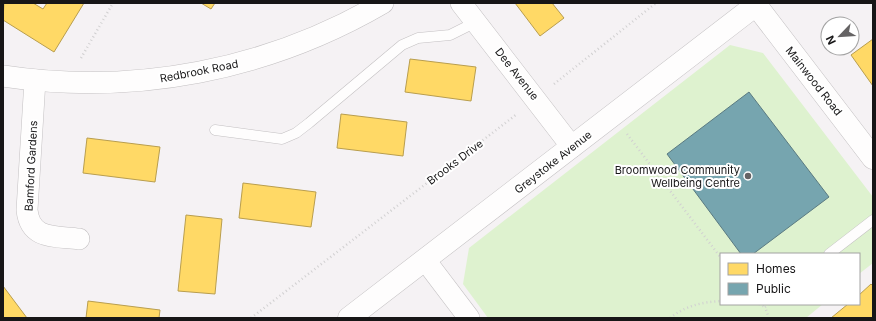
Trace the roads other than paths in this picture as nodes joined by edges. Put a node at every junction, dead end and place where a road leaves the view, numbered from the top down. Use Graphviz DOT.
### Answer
graph roads {
  1 [pos="383,3"];
  2 [pos="461,3"];
  3 [pos="757,4"];
  4 [pos="476,22"];
  5 [pos="3,76"];
  6 [pos="35,80"];
  7 [pos="215,130"];
  8 [pos="572,147"];
  9 [pos="873,158"];
  10 [pos="873,220"];
  11 [pos="79,239"];
  12 [pos="831,253"];
  13 [pos="425,260"];
  14 [pos="349,318"];
  15 [pos="469,318"];
  1 -- 6 [label="street, Redbrook Road"];
  2 -- 4 [label="street, Dee Avenue"];
  3 -- 8 [label="street, Greystoke Avenue"];
  3 -- 9 [label="street, Mainwood Road"];
  4 -- 7 [label="lane"];
  4 -- 8 [label="street, Dee Avenue"];
  5 -- 6 [label="street, Redbrook Road"];
  6 -- 11 [label="street, Bamford Gardens"];
  8 -- 13 [label="street, Greystoke Avenue"];
  10 -- 12 [label="lane"];
  13 -- 14 [label="street, Greystoke Avenue"];
  13 -- 15 [label="street"];
}
